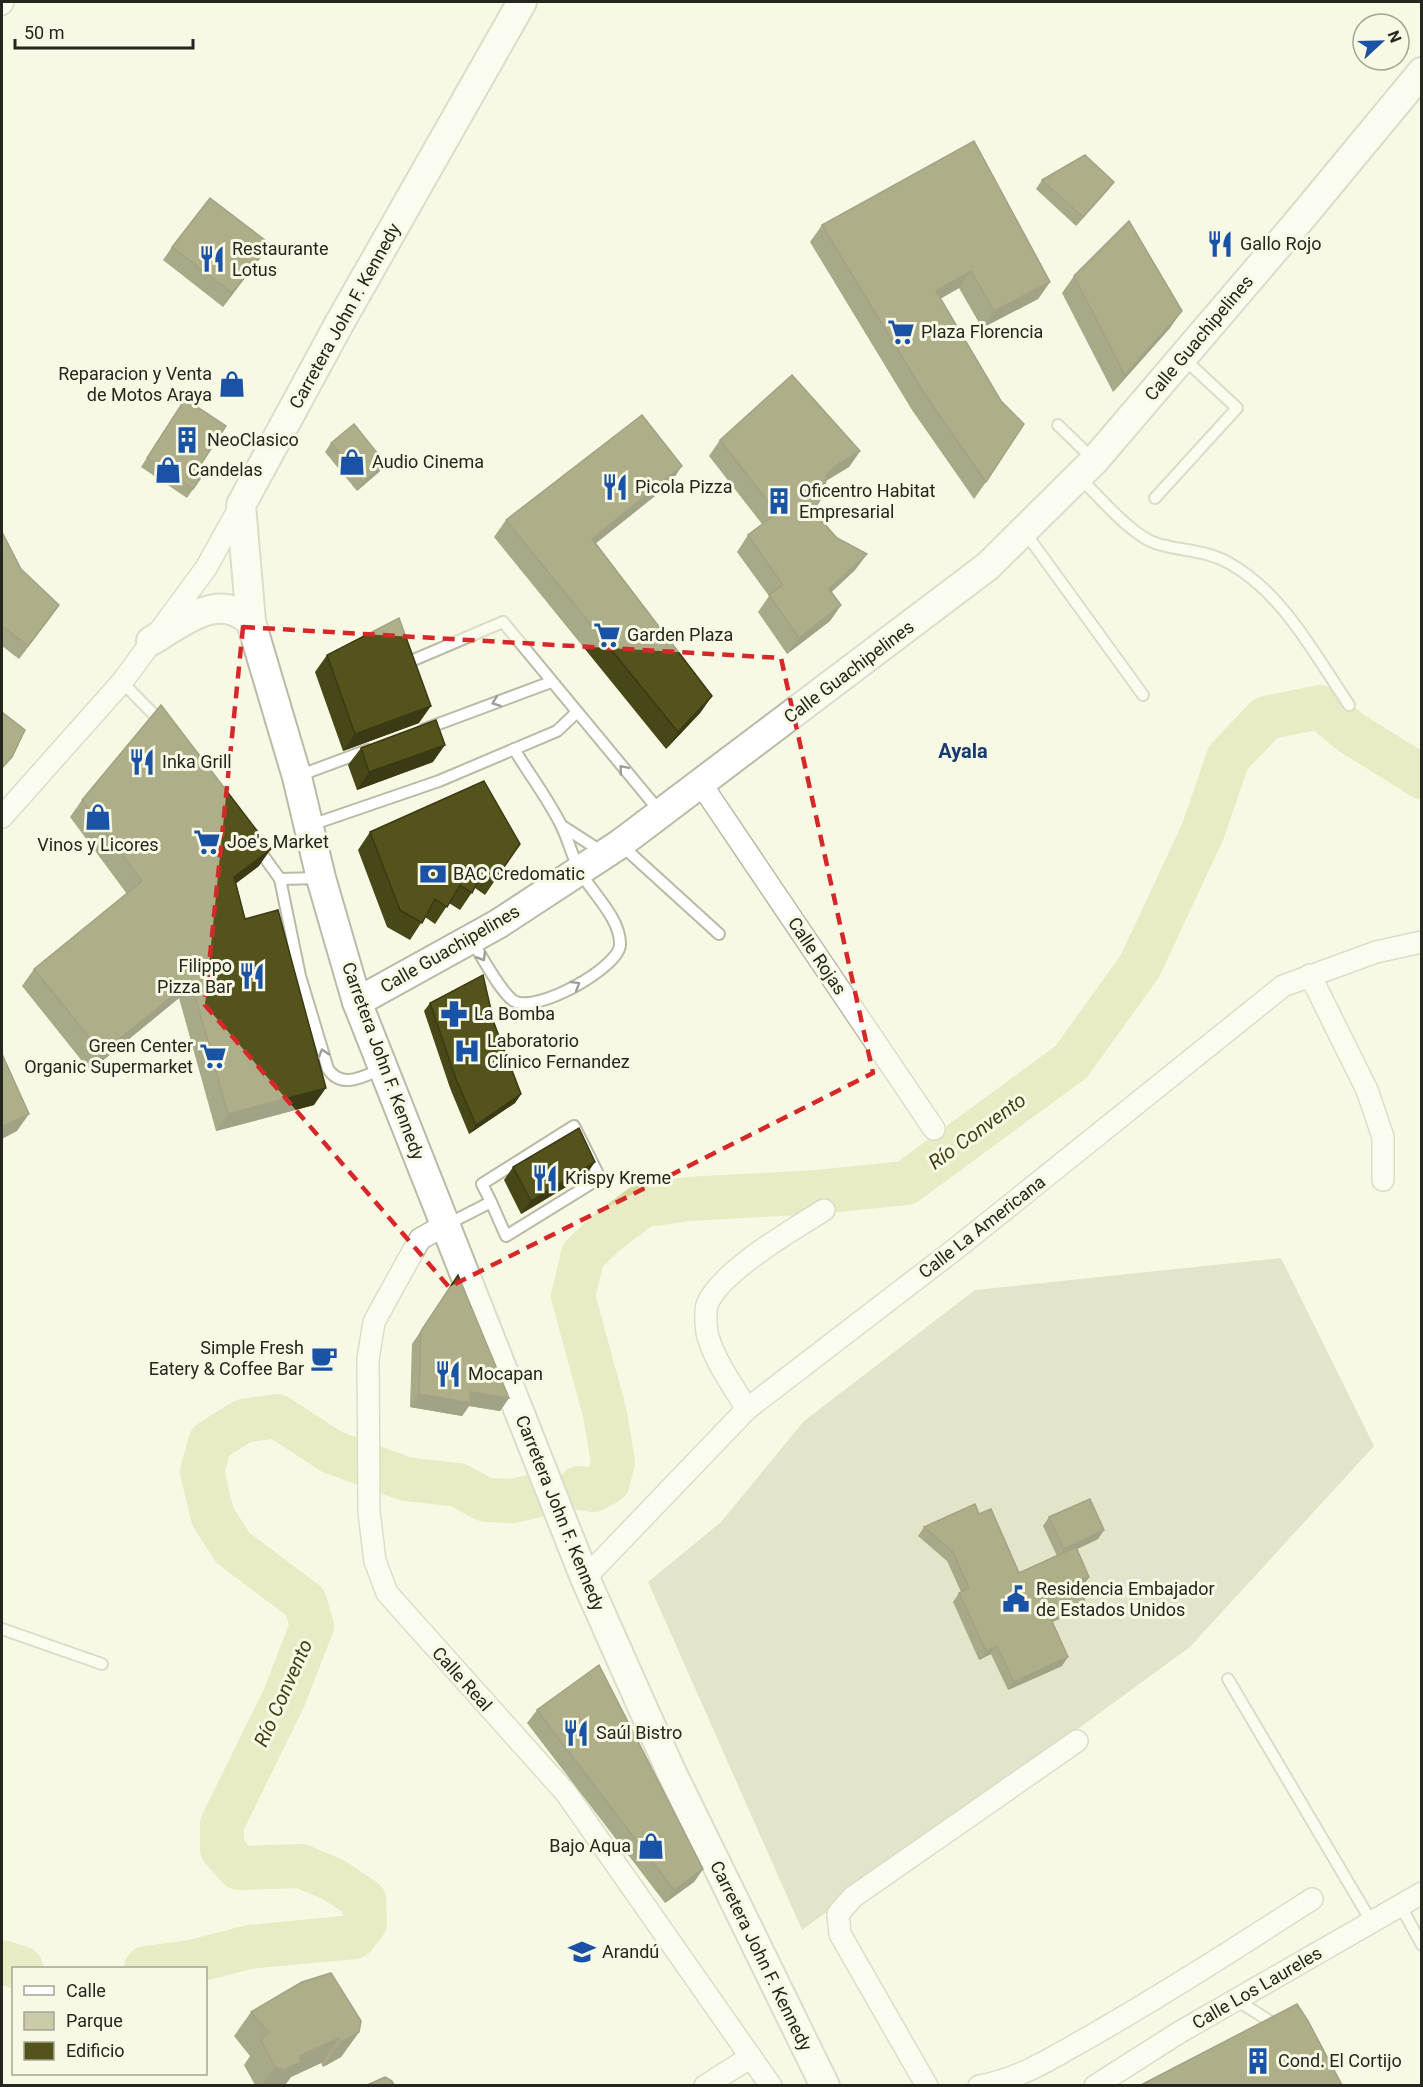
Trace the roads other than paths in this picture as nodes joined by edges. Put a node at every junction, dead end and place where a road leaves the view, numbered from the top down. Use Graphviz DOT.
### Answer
graph roads {
  1 [pos="522,2"];
  2 [pos="1422,72"];
  3 [pos="1182,357"];
  4 [pos="1058,425"];
  5 [pos="1086,469"];
  6 [pos="1155,498"];
  7 [pos="242,505"];
  8 [pos="1024,531"];
  9 [pos="251,622"];
  10 [pos="151,641"];
  11 [pos="404,664"];
  12 [pos="122,682"];
  13 [pos="551,682"];
  14 [pos="1143,695"];
  15 [pos="1348,705"];
  16 [pos="576,713"];
  17 [pos="418,732"];
  18 [pos="174,737"];
  19 [pos="374,748"];
  20 [pos="514,749"];
  21 [pos="297,777"];
  22 [pos="701,784"];
  23 [pos="661,814"];
  24 [pos="2,817"];
  25 [pos="308,826"];
  26 [pos="561,826"];
  27 [pos="252,841"];
  28 [pos="613,849"];
  29 [pos="580,872"];
  30 [pos="321,878"];
  31 [pos="280,879"];
  32 [pos="719,934"];
  33 [pos="472,939"];
  34 [pos="1422,942"];
  35 [pos="1310,975"];
  36 [pos="357,1002"];
  37 [pos="384,1068"];
  38 [pos="934,1129"];
  39 [pos="1383,1180"];
  40 [pos="491,1202"];
  41 [pos="824,1210"];
  42 [pos="445,1225"];
  43 [pos="747,1409"];
  44 [pos="585,1578"];
  45 [pos="2,1629"];
  46 [pos="102,1664"];
  47 [pos="1228,1678"];
  48 [pos="1077,1741"];
  49 [pos="1422,1893"];
  50 [pos="1312,1899"];
  51 [pos="1400,1905"];
  52 [pos="1371,1921"];
  53 [pos="1422,1945"];
  54 [pos="1238,2001"];
  55 [pos="1286,2042"];
  56 [pos="751,2057"];
  57 [pos="705,2085"];
  58 [pos="771,2085"];
  59 [pos="825,2085"];
  60 [pos="927,2085"];
  61 [pos="979,2085"];
  62 [pos="1095,2085"];
  1 -- 7 [label="main road, Carretera John F. Kennedy"];
  2 -- 3 [label="main road, Calle Guachipelines"];
  3 -- 5 [label="main road, Calle Guachipelines"];
  3 -- 6 [label="lane"];
  4 -- 5 [label="lane"];
  5 -- 8 [label="main road, Calle Guachipelines"];
  5 -- 15 [label="lane"];
  7 -- 9 [label="main road, Carretera John F. Kennedy"];
  7 -- 10 [label="street"];
  8 -- 14 [label="lane"];
  8 -- 22 [label="main road, Calle Guachipelines"];
  9 -- 10 [label="main road"];
  9 -- 21 [label="main road, Carretera John F. Kennedy"];
  10 -- 12 [label="street"];
  11 -- 13 [label="lane"];
  12 -- 18 [label="lane"];
  12 -- 24 [label="street"];
  13 -- 16 [label="lane"];
  13 -- 17 [label="lane, one-way"];
  16 -- 20 [label="lane"];
  23 -- 16 [label="lane, one-way"];
  19 -- 21 [label="lane"];
  20 -- 25 [label="lane"];
  20 -- 26 [label="lane"];
  21 -- 25 [label="main road, Carretera John F. Kennedy"];
  22 -- 23 [label="main road, Calle Guachipelines"];
  22 -- 38 [label="street, Calle Rojas"];
  23 -- 28 [label="main road, Calle Guachipelines"];
  25 -- 30 [label="main road, Carretera John F. Kennedy"];
  26 -- 28 [label="lane"];
  26 -- 29 [label="lane"];
  27 -- 31 [label="lane"];
  28 -- 29 [label="main road, Calle Guachipelines"];
  28 -- 32 [label="lane"];
  29 -- 33 [label="main road, Calle Guachipelines"];
  33 -- 29 [label="lane, one-way"];
  30 -- 31 [label="lane"];
  30 -- 36 [label="main road, Carretera John F. Kennedy"];
  37 -- 31 [label="lane, one-way"];
  33 -- 36 [label="main road, Calle Guachipelines"];
  34 -- 35 [label="street, Calle La Americana"];
  35 -- 39 [label="street"];
  35 -- 43 [label="street, Calle La Americana"];
  36 -- 37 [label="main road, Carretera John F. Kennedy"];
  37 -- 42 [label="main road, Carretera John F. Kennedy"];
  40 -- 40 [label="lane"];
  40 -- 42 [label="lane"];
  41 -- 43 [label="street"];
  42 -- 44 [label="main road, Carretera John F. Kennedy"];
  42 -- 56 [label="street, Calle Real"];
  43 -- 44 [label="street, Calle La Americana"];
  44 -- 59 [label="main road, Carretera John F. Kennedy"];
  45 -- 46 [label="lane"];
  47 -- 52 [label="lane"];
  48 -- 60 [label="street"];
  49 -- 51 [label="street, Calle Los Laureles"];
  50 -- 61 [label="street"];
  51 -- 52 [label="street, Calle Los Laureles"];
  51 -- 53 [label="lane"];
  52 -- 54 [label="street, Calle Los Laureles"];
  54 -- 55 [label="lane"];
  54 -- 62 [label="street, Calle Los Laureles"];
  56 -- 57 [label="street"];
  56 -- 58 [label="street, Calle Real"];
}
